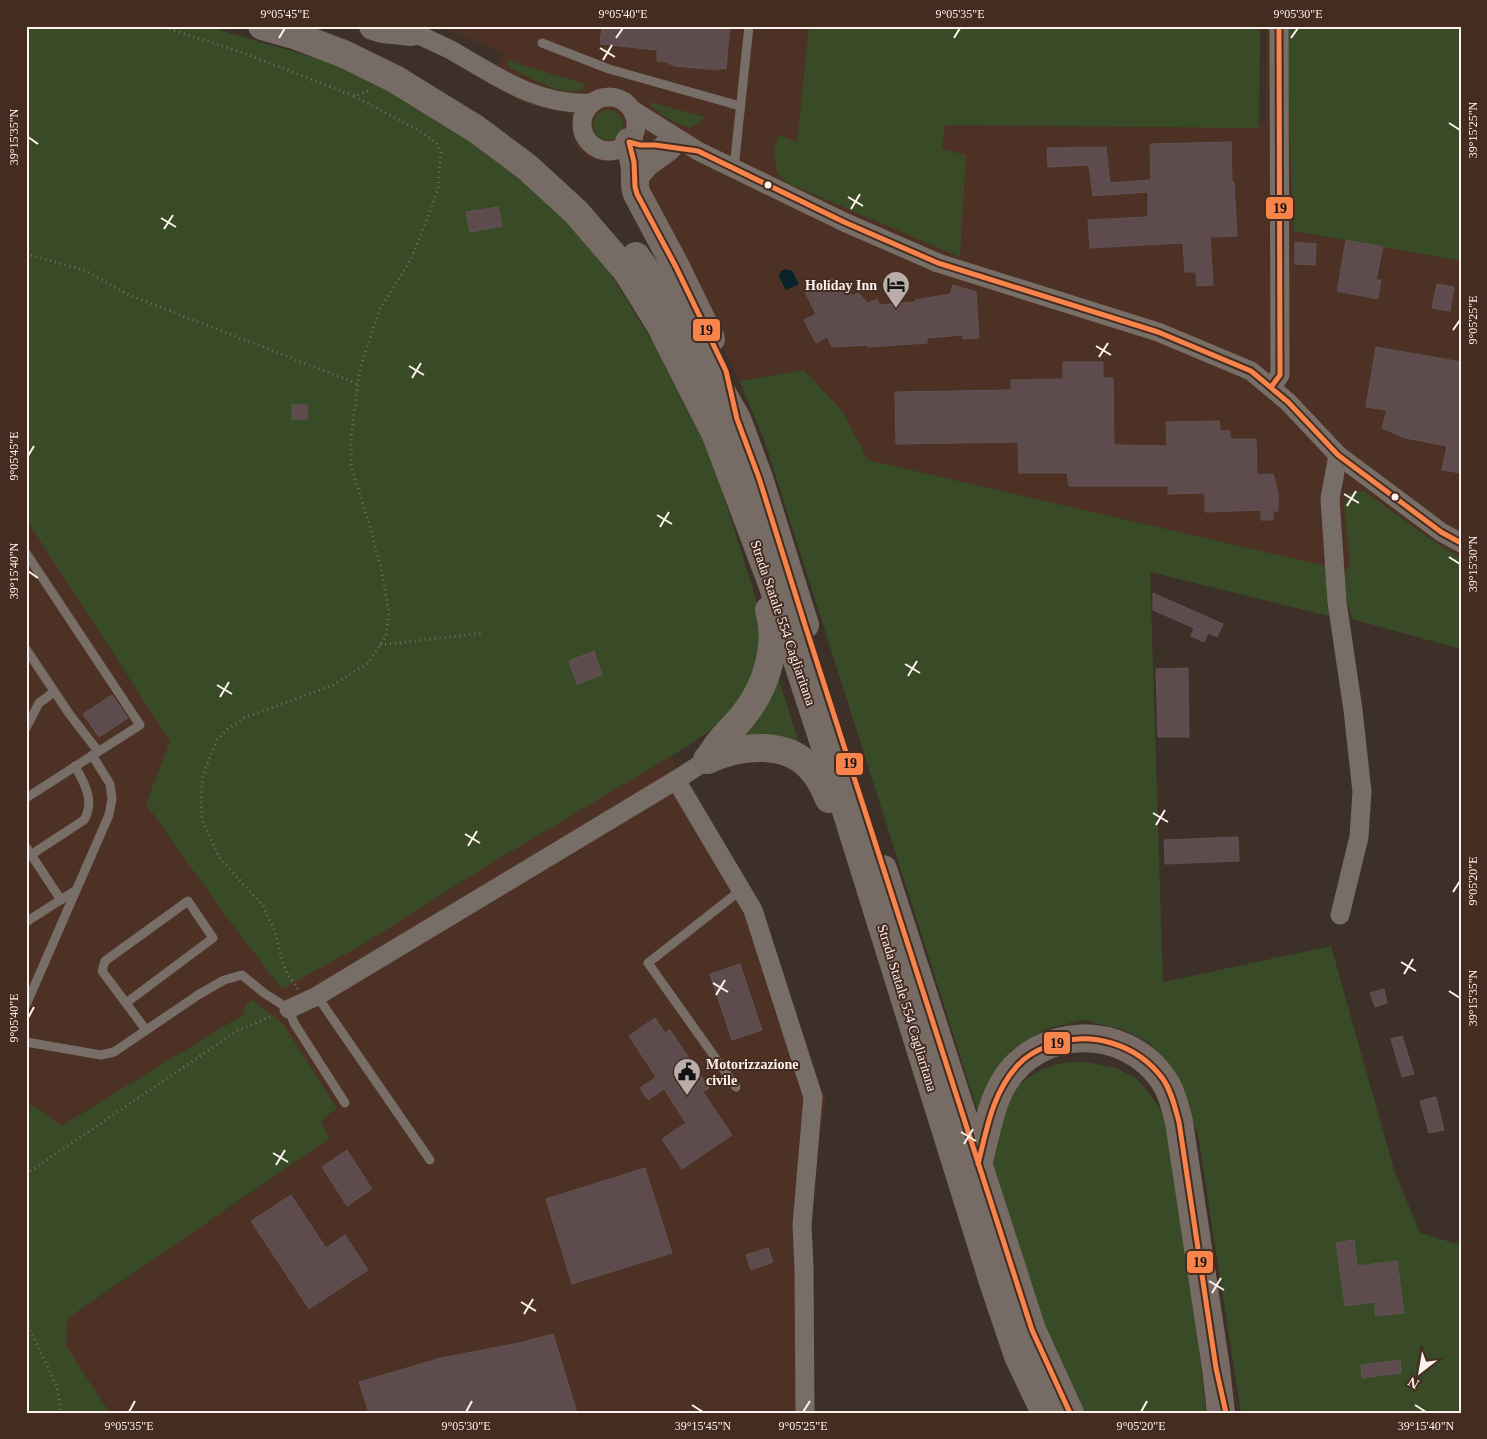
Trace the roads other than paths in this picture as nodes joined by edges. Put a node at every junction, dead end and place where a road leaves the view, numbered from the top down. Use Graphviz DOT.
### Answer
graph roads {
  1 [pos="262,26"];
  2 [pos="318,26"];
  3 [pos="374,26"];
  4 [pos="749,26"];
  5 [pos="1279,26"];
  6 [pos="407,29"];
  7 [pos="542,43"];
  8 [pos="591,103"];
  9 [pos="740,106"];
  10 [pos="631,109"];
  11 [pos="629,142"];
  12 [pos="668,147"];
  13 [pos="698,150"];
  14 [pos="734,168"];
  15 [pos="635,176"];
  16 [pos="1271,387"];
  17 [pos="737,419"];
  18 [pos="1338,455"];
  19 [pos="1461,543"];
  20 [pos="26,553"];
  21 [pos="772,584"];
  22 [pos="26,649"];
  23 [pos="54,692"];
  24 [pos="26,728"];
  25 [pos="95,753"];
  26 [pos="707,760"];
  27 [pos="75,766"];
  28 [pos="676,780"];
  29 [pos="26,798"];
  30 [pos="846,814"];
  31 [pos="28,853"];
  32 [pos="76,890"];
  33 [pos="741,890"];
  34 [pos="61,900"];
  35 [pos="1340,915"];
  36 [pos="26,922"];
  37 [pos="312,998"];
  38 [pos="126,1003"];
  39 [pos="26,1005"];
  40 [pos="289,1009"];
  41 [pos="146,1030"];
  42 [pos="26,1042"];
  43 [pos="736,1087"];
  44 [pos="345,1103"];
  45 [pos="430,1160"];
  46 [pos="978,1164"];
  47 [pos="993,1282"];
  48 [pos="1216,1368"];
  49 [pos="805,1413"];
  50 [pos="1024,1413"];
  51 [pos="1044,1413"];
  52 [pos="1070,1413"];
  53 [pos="1220,1413"];
  54 [pos="1226,1413"];
  1 -- 21 [label="highway, Strada Statale 554 Cagliaritana"];
  2 -- 17 [label="highway, Strada Statale 554 Cagliaritana"];
  3 -- 6 [label="highway"];
  4 -- 9 [label="lane"];
  5 -- 16 [label="street"];
  6 -- 8 [label="street"];
  7 -- 9 [label="lane"];
  8 -- 10 [label="street"];
  8 -- 11 [label="street"];
  9 -- 14 [label="lane"];
  10 -- 11 [label="street"];
  10 -- 13 [label="street"];
  11 -- 12 [label="street"];
  11 -- 15 [label="highway"];
  12 -- 13 [label="street"];
  12 -- 15 [label="highway"];
  13 -- 14 [label="street"];
  14 -- 16 [label="street"];
  15 -- 17 [label="highway"];
  16 -- 18 [label="street"];
  17 -- 46 [label="highway, Strada Statale 554 Cagliaritana"];
  18 -- 19 [label="street"];
  18 -- 35 [label="street"];
  20 -- 25 [label="lane"];
  21 -- 26 [label="highway"];
  21 -- 30 [label="highway, Strada Statale 554 Cagliaritana"];
  22 -- 23 [label="lane"];
  23 -- 24 [label="lane"];
  23 -- 25 [label="lane"];
  25 -- 27 [label="lane"];
  25 -- 32 [label="lane"];
  26 -- 28 [label="street"];
  26 -- 30 [label="highway"];
  27 -- 29 [label="lane"];
  27 -- 31 [label="lane"];
  28 -- 33 [label="street"];
  28 -- 37 [label="street"];
  30 -- 47 [label="highway, Strada Statale 554 Cagliaritana"];
  31 -- 34 [label="lane"];
  32 -- 34 [label="lane"];
  32 -- 39 [label="lane"];
  33 -- 43 [label="lane"];
  33 -- 49 [label="street"];
  34 -- 36 [label="lane"];
  37 -- 40 [label="street"];
  37 -- 45 [label="lane"];
  38 -- 38 [label="lane"];
  38 -- 41 [label="lane"];
  40 -- 41 [label="lane"];
  40 -- 44 [label="lane"];
  41 -- 42 [label="lane"];
  46 -- 48 [label="highway"];
  46 -- 52 [label="highway, Strada Statale 554 Cagliaritana"];
  47 -- 50 [label="highway"];
  47 -- 51 [label="highway, Strada Statale 554 Cagliaritana"];
  48 -- 53 [label="highway"];
  48 -- 54 [label="highway"];
}
